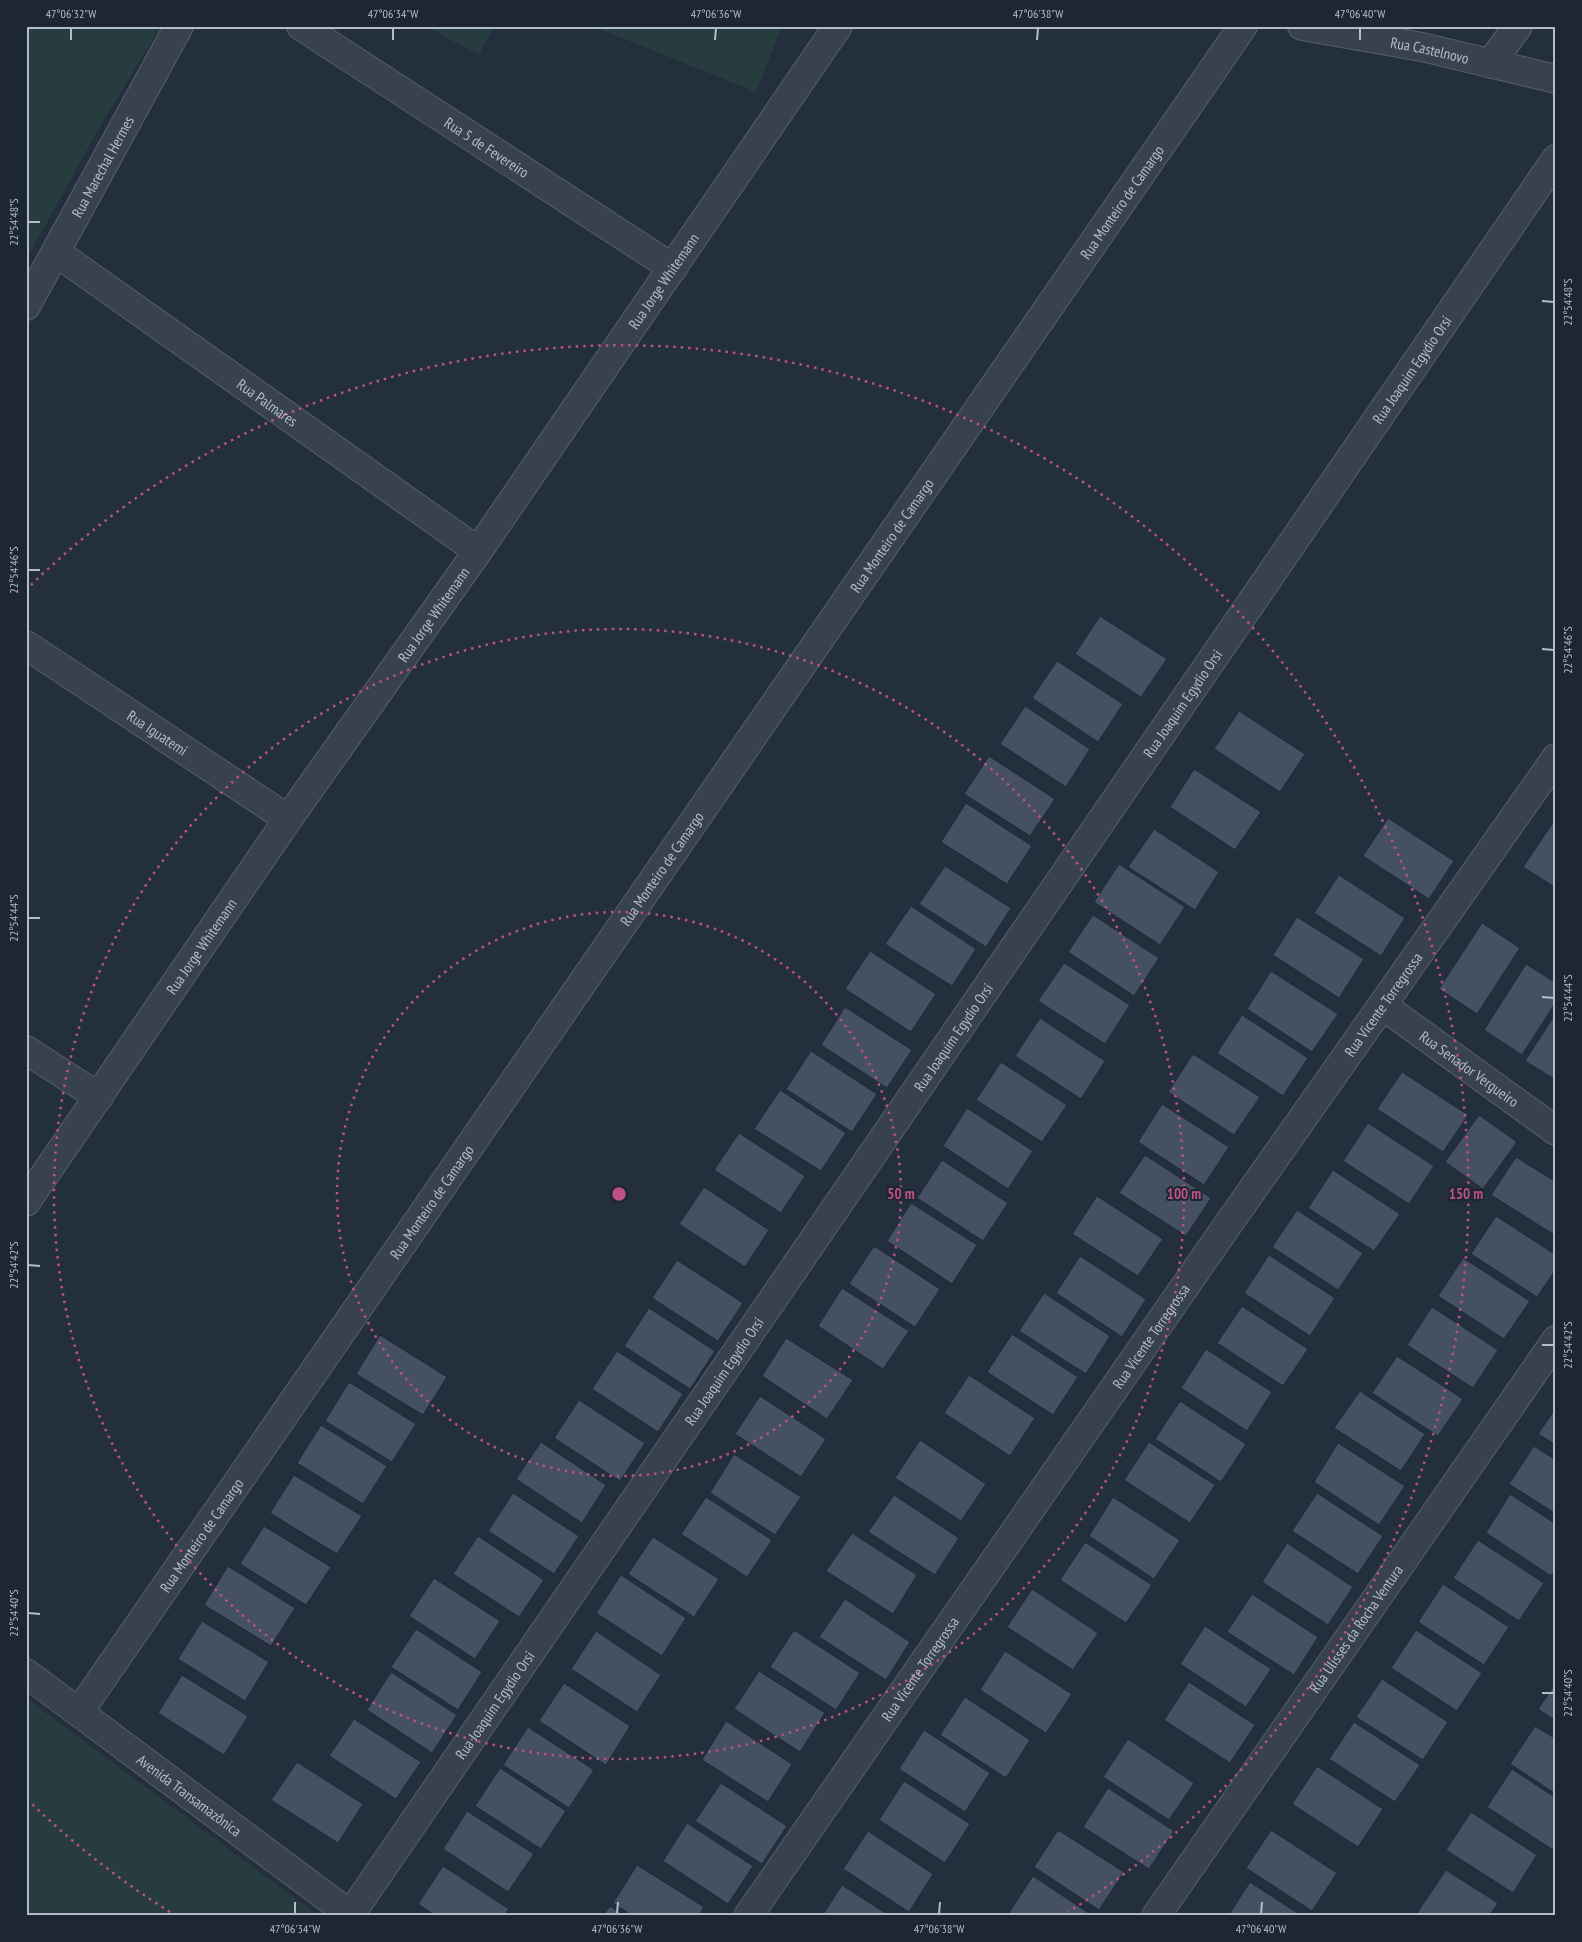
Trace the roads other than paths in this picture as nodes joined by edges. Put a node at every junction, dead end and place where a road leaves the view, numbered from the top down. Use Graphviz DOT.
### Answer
graph roads {
  1 [pos="179,26"];
  2 [pos="301,26"];
  3 [pos="838,26"];
  4 [pos="1243,26"];
  5 [pos="1302,26"];
  6 [pos="1400,26"];
  7 [pos="1518,26"];
  8 [pos="1422,47"];
  9 [pos="1490,64"];
  10 [pos="1556,79"];
  11 [pos="1556,159"];
  12 [pos="56,253"];
  13 [pos="673,268"];
  14 [pos="26,306"];
  15 [pos="478,551"];
  16 [pos="26,646"];
  17 [pos="1556,758"];
  18 [pos="288,819"];
  19 [pos="1382,1005"];
  20 [pos="26,1050"];
  21 [pos="99,1097"];
  22 [pos="1556,1131"];
  23 [pos="26,1202"];
  24 [pos="1556,1340"];
  25 [pos="26,1673"];
  26 [pos="79,1712"];
  27 [pos="351,1915"];
  28 [pos="748,1916"];
  29 [pos="1156,1916"];
  1 -- 12 [label="street, Rua Marechal Hermes"];
  2 -- 13 [label="street, Rua 5 de Fevereiro"];
  3 -- 13 [label="street, Rua Jorge Whitemann"];
  4 -- 26 [label="street, Rua Monteiro de Camargo"];
  5 -- 8 [label="street, Rua Castelnovo"];
  6 -- 8 [label="street"];
  7 -- 9 [label="street"];
  8 -- 9 [label="street, Rua Castelnovo"];
  9 -- 10 [label="street, Rua Castelnovo"];
  11 -- 27 [label="street, Rua Joaquim Egydio Orsi"];
  12 -- 14 [label="street, Rua Marechal Hermes"];
  12 -- 15 [label="street, Rua Palmares"];
  13 -- 15 [label="street, Rua Jorge Whitemann"];
  15 -- 18 [label="street, Rua Jorge Whitemann"];
  16 -- 18 [label="street, Rua Iguatemi"];
  17 -- 19 [label="street, Rua Vicente Torregrossa"];
  18 -- 21 [label="street, Rua Jorge Whitemann"];
  19 -- 22 [label="street, Rua Senador Vergueiro"];
  19 -- 28 [label="street, Rua Vicente Torregrossa"];
  20 -- 21 [label="street"];
  21 -- 23 [label="street, Rua Jorge Whitemann"];
  24 -- 29 [label="street, Rua Ulisses da Rocha Ventura"];
  25 -- 26 [label="street, Avenida Transamazônica"];
  26 -- 27 [label="street, Avenida Transamazônica"];
}
